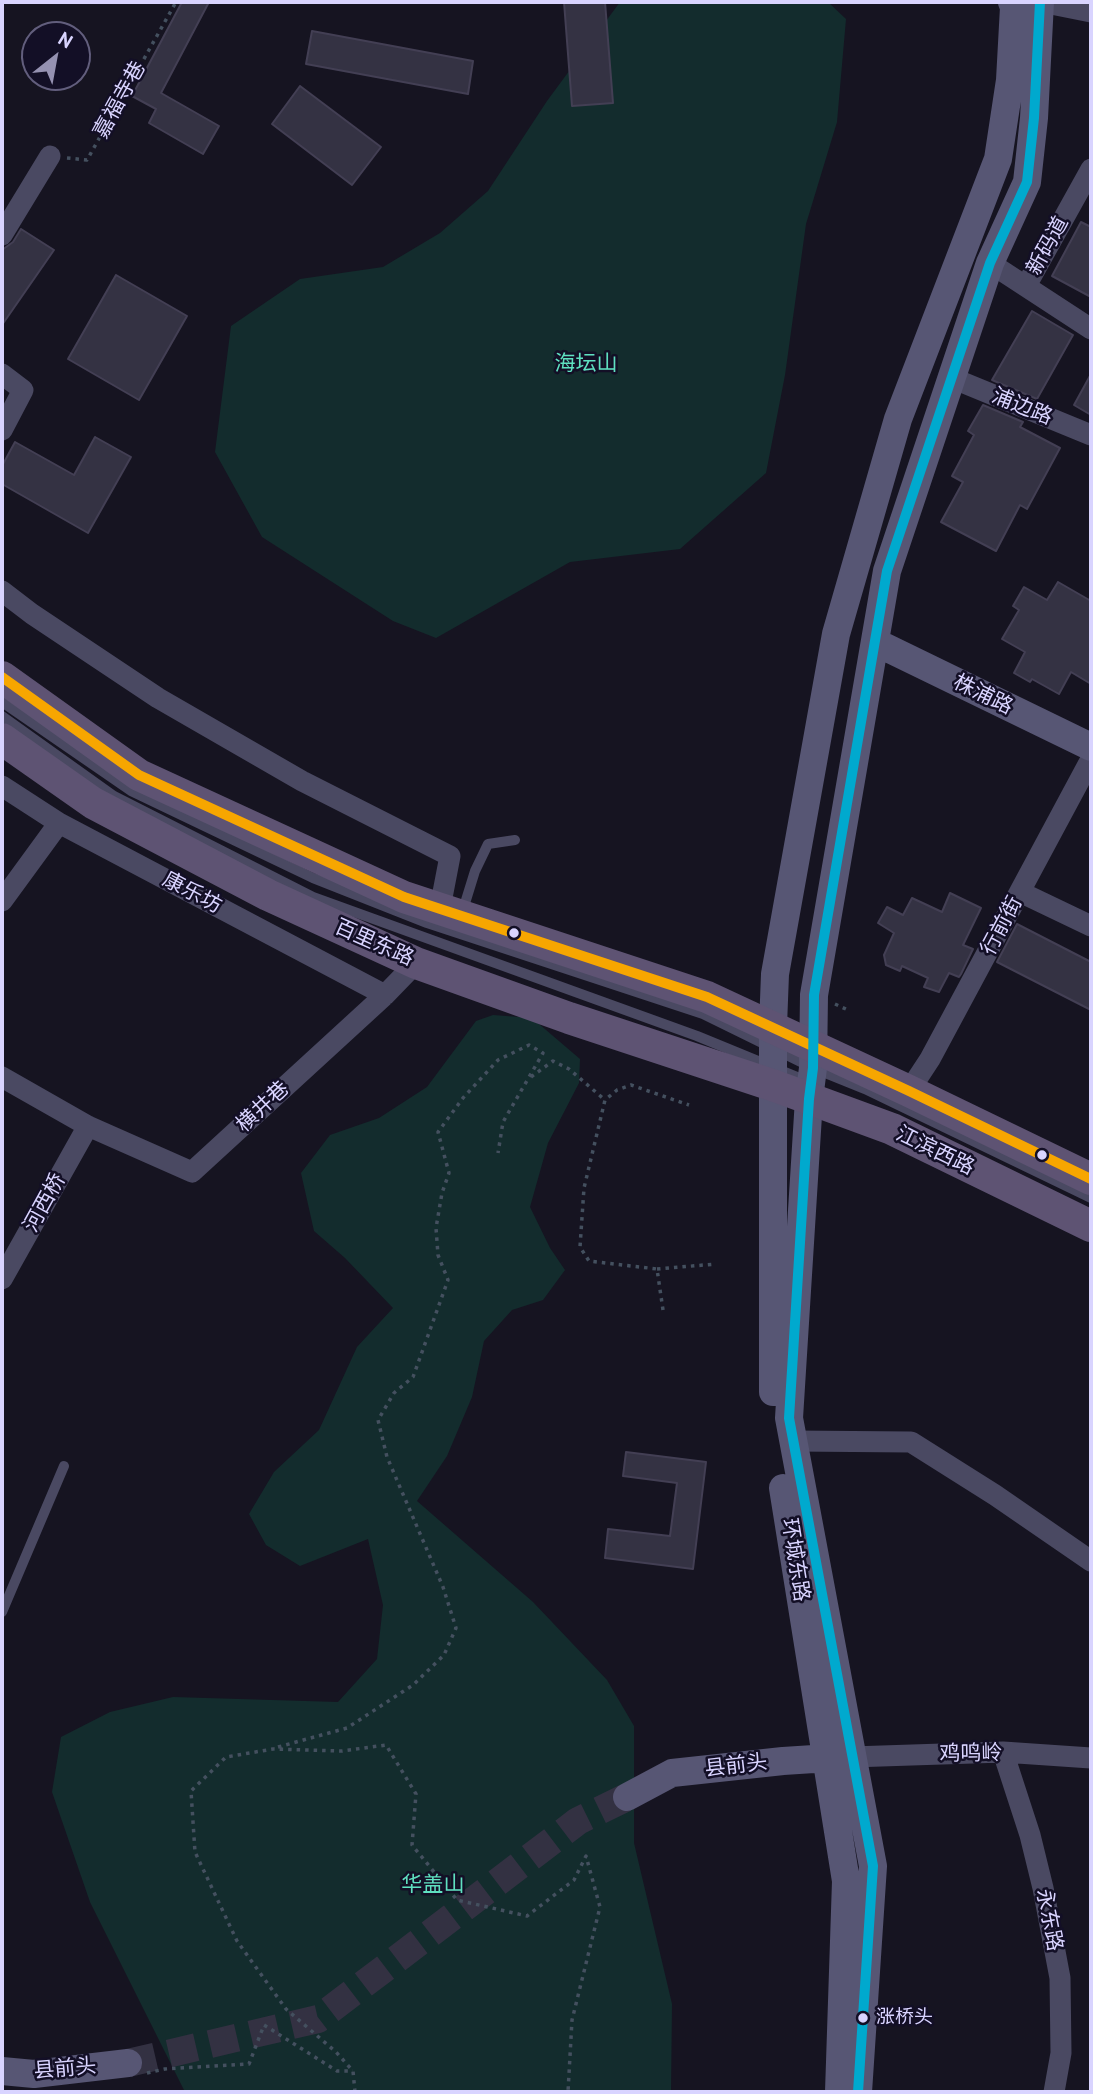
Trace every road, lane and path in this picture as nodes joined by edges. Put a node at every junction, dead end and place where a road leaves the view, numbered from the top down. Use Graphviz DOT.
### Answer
graph roads {
  1 [pos="176,2"];
  2 [pos="1029,3"];
  3 [pos="1091,12"];
  4 [pos="50,156"];
  5 [pos="1091,169"];
  6 [pos="2,234"];
  7 [pos="990,263"];
  8 [pos="1026,286"];
  9 [pos="1091,329"];
  10 [pos="2,374"];
  11 [pos="952,378"];
  12 [pos="2,429"];
  13 [pos="1091,435"];
  14 [pos="2,591"];
  15 [pos="875,642"];
  16 [pos="2,677"];
  17 [pos="2,702"];
  18 [pos="2,716"];
  19 [pos="2,739"];
  20 [pos="1091,747"];
  21 [pos="1091,759"];
  22 [pos="2,786"];
  23 [pos="59,823"];
  24 [pos="515,840"];
  25 [pos="1020,892"];
  26 [pos="2,901"];
  27 [pos="450,912"];
  28 [pos="1091,926"];
  29 [pos="416,963"];
  30 [pos="385,995"];
  31 [pos="774,1057"];
  32 [pos="2,1077"];
  33 [pos="814,1077"];
  34 [pos="529,1078"];
  35 [pos="909,1091"];
  36 [pos="606,1100"];
  37 [pos="689,1105"];
  38 [pos="887,1114"];
  39 [pos="88,1126"];
  40 [pos="498,1153"];
  41 [pos="1019,1178"];
  42 [pos="1091,1179"];
  43 [pos="1091,1198"];
  44 [pos="1091,1226"];
  45 [pos="716,1264"];
  46 [pos="657,1269"];
  47 [pos="2,1279"];
  48 [pos="663,1310"];
  49 [pos="794,1441"];
  50 [pos="64,1465"];
  51 [pos="1091,1561"];
  52 [pos="2,1612"];
  53 [pos="273,1749"];
  54 [pos="1003,1752"];
  55 [pos="839,1757"];
  56 [pos="1091,1758"];
  57 [pos="627,1797"];
  58 [pos="135,2069"];
  59 [pos="2,2071"];
  60 [pos="353,2071"];
  61 [pos="355,2092"];
  62 [pos="568,2092"];
  63 [pos="839,2092"];
  64 [pos="858,2092"];
  65 [pos="1054,2092"];
  1 -- 4 [label="path, 嘉福寺巷"];
  2 -- 3 [label="street"];
  2 -- 7 [label="main road, 环城东路"];
  2 -- 31 [label="main road, 环城东路"];
  4 -- 6 [label="street"];
  5 -- 8 [label="street, 新码道"];
  7 -- 8 [label="street"];
  7 -- 11 [label="main road, 环城东路"];
  8 -- 9 [label="street"];
  10 -- 12 [label="street"];
  11 -- 13 [label="street, 浦边路"];
  11 -- 15 [label="main road, 环城东路"];
  14 -- 27 [label="street"];
  15 -- 20 [label="main road, 株浦路"];
  15 -- 33 [label="main road, 环城东路"];
  16 -- 27 [label="main road"];
  17 -- 31 [label="lane"];
  18 -- 31 [label="lane"];
  19 -- 29 [label="main road, 百里东路"];
  21 -- 25 [label="street, 行前街"];
  22 -- 23 [label="street, 康乐坊"];
  23 -- 26 [label="street"];
  23 -- 30 [label="street, 康乐坊"];
  24 -- 27 [label="lane"];
  25 -- 28 [label="street"];
  25 -- 35 [label="street, 行前街"];
  27 -- 31 [label="main road"];
  29 -- 30 [label="street, 横井巷"];
  29 -- 31 [label="main road, 百里东路"];
  30 -- 39 [label="street, 横井巷"];
  31 -- 33 [label="main road, 江滨西路"];
  31 -- 33 [label="main road, 江滨西路"];
  31 -- 55 [label="main road, 环城东路"];
  32 -- 39 [label="street"];
  33 -- 35 [label="main road, 江滨西路"];
  33 -- 43 [label="lane"];
  33 -- 44 [label="main road, 江滨西路"];
  33 -- 49 [label="main road, 环城东路"];
  34 -- 36 [label="path"];
  34 -- 40 [label="path"];
  34 -- 53 [label="path"];
  35 -- 42 [label="main road, 江滨西路"];
  36 -- 37 [label="path"];
  36 -- 46 [label="path"];
  38 -- 41 [label="lane"];
  39 -- 47 [label="street, 河西桥"];
  45 -- 46 [label="path"];
  46 -- 48 [label="path"];
  49 -- 51 [label="street"];
  49 -- 55 [label="main road, 环城东路"];
  50 -- 52 [label="lane"];
  53 -- 60 [label="path"];
  53 -- 62 [label="path"];
  54 -- 55 [label="street, 鸡鸣岭"];
  54 -- 56 [label="street, 鸡鸣岭"];
  54 -- 65 [label="street, 永东路"];
  55 -- 57 [label="main road, 县前头"];
  55 -- 63 [label="main road, 环城东路"];
  55 -- 64 [label="main road, 环城东路"];
  58 -- 59 [label="main road, 县前头"];
  58 -- 60 [label="path"];
  60 -- 61 [label="path"];
}
